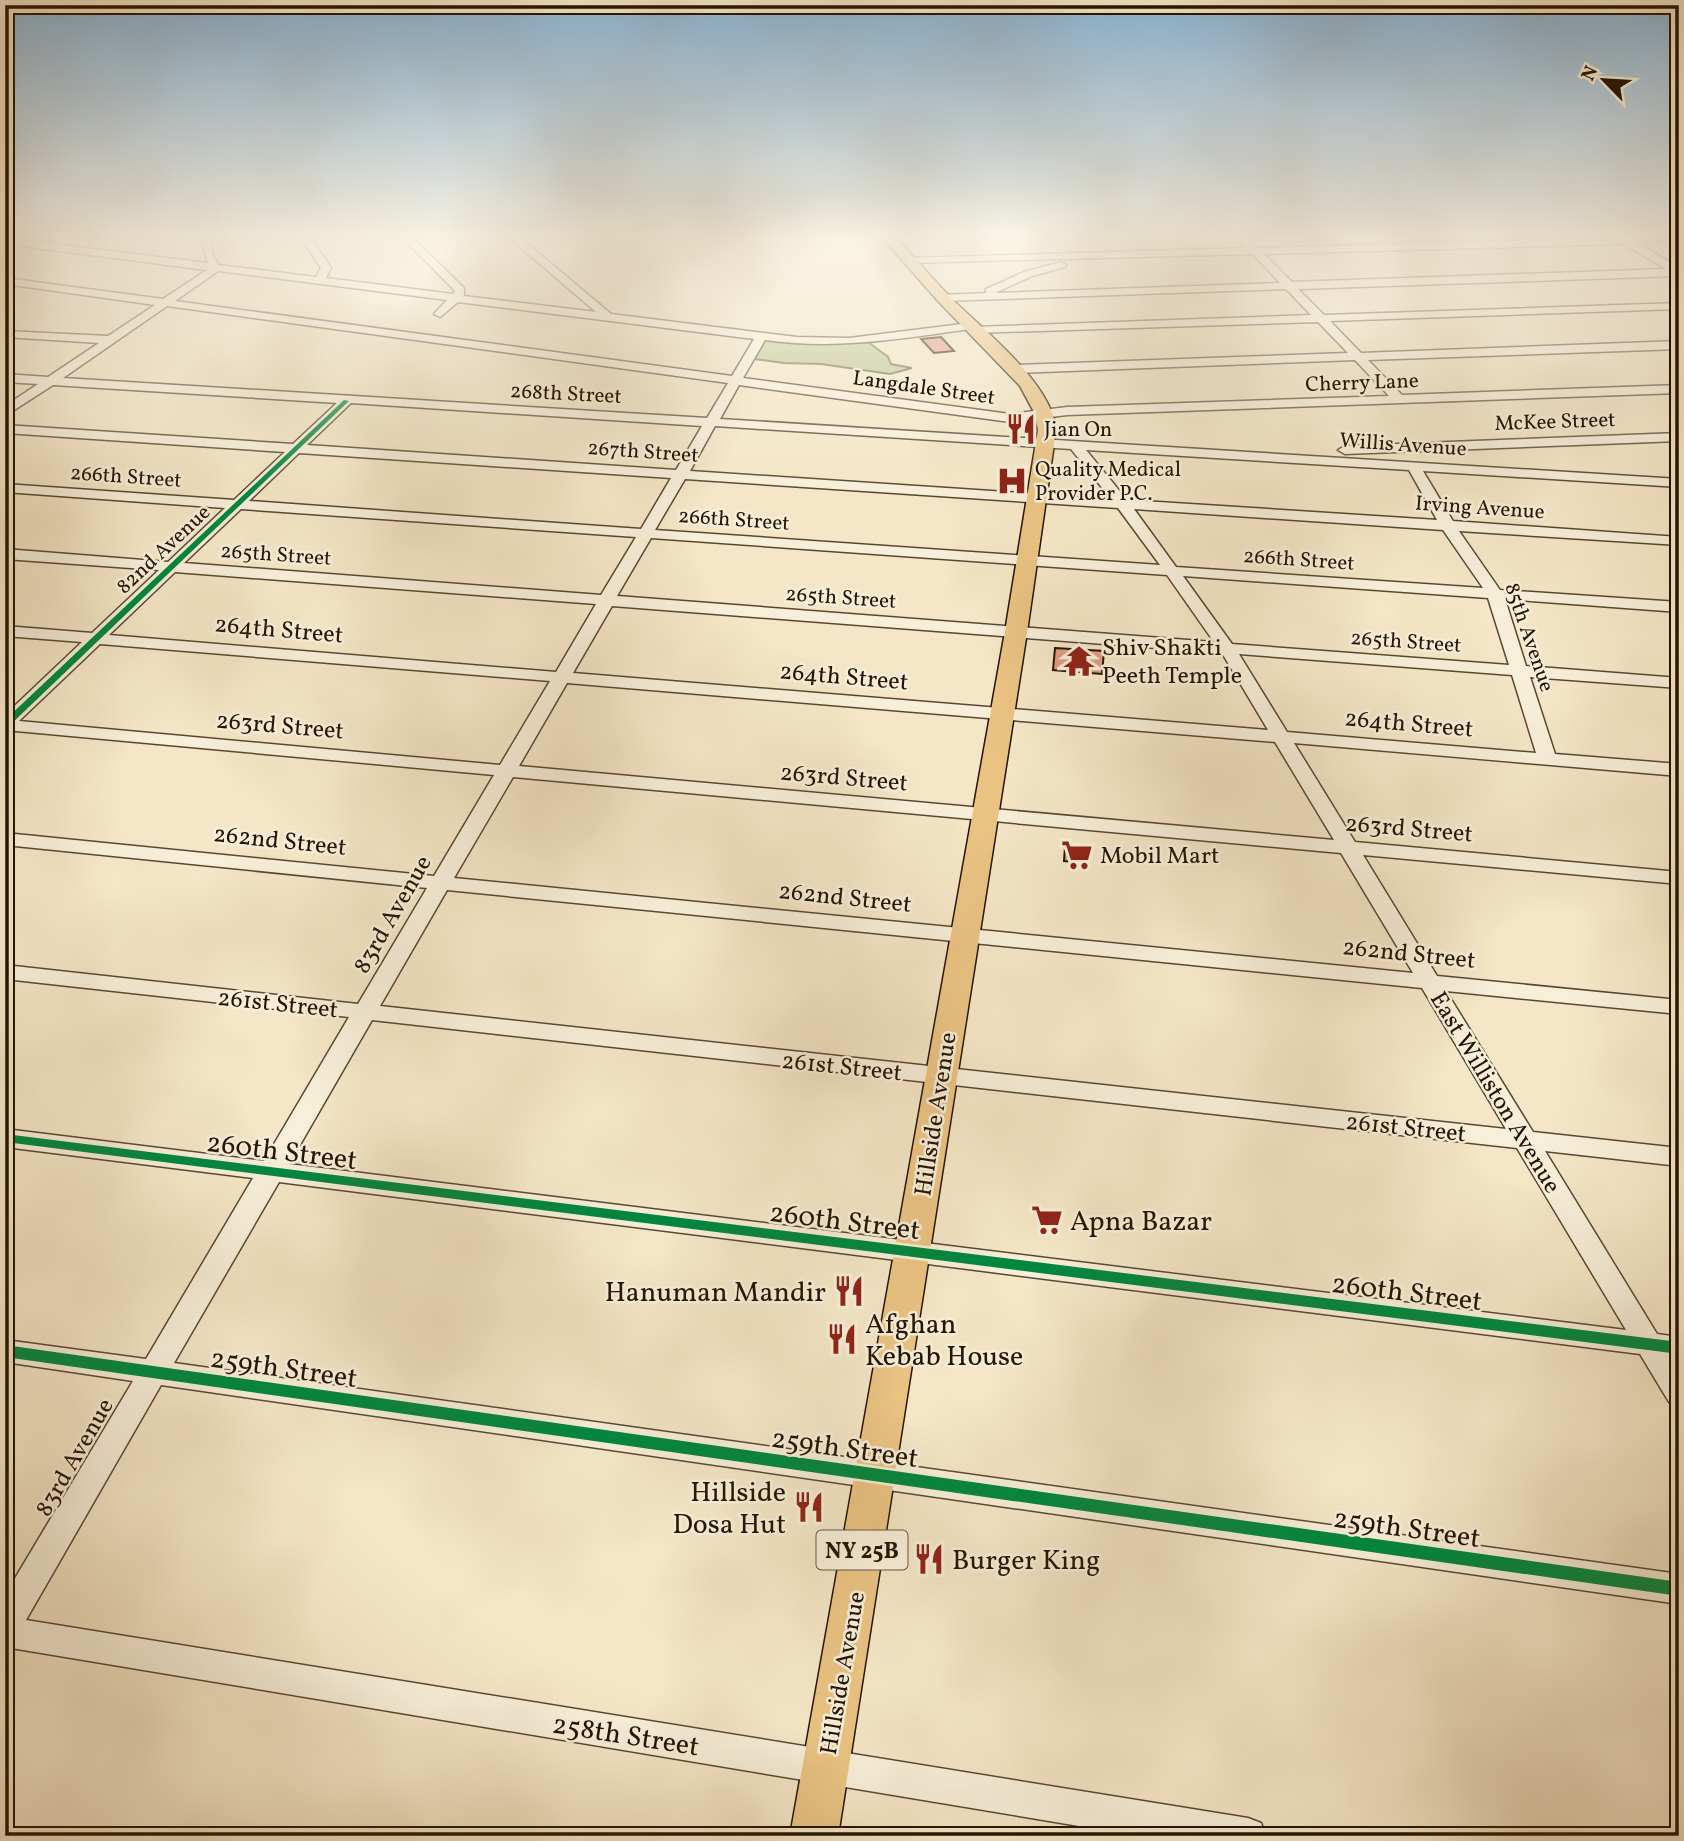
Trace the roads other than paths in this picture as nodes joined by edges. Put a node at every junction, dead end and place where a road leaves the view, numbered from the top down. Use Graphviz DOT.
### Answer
graph roads {
  1 [pos="141,320"];
  2 [pos="291,320"];
  3 [pos="636,320"];
  4 [pos="960,320"];
  5 [pos="961,320"];
  6 [pos="970,320"];
  7 [pos="1281,320"];
  8 [pos="1322,320"];
  9 [pos="967,327"];
  10 [pos="5,334"];
  11 [pos="761,337"];
  12 [pos="111,340"];
  13 [pos="1679,345"];
  14 [pos="1357,356"];
  15 [pos="1013,369"];
  16 [pos="5,378"];
  17 [pos="735,380"];
  18 [pos="51,381"];
  19 [pos="1679,389"];
  20 [pos="1032,397"];
  21 [pos="1399,400"];
  22 [pos="346,401"];
  23 [pos="5,412"];
  24 [pos="1047,414"];
  25 [pos="711,422"];
  26 [pos="5,429"];
  27 [pos="1679,437"];
  28 [pos="1045,443"];
  29 [pos="1075,445"];
  30 [pos="1125,448"];
  31 [pos="298,449"];
  32 [pos="1266,455"];
  33 [pos="1413,466"];
  34 [pos="680,474"];
  35 [pos="1679,483"];
  36 [pos="5,488"];
  37 [pos="1037,498"];
  38 [pos="1123,504"];
  39 [pos="239,505"];
  40 [pos="1279,514"];
  41 [pos="1448,526"];
  42 [pos="646,534"];
  43 [pos="1679,541"];
  44 [pos="5,554"];
  45 [pos="1027,561"];
  46 [pos="172,567"];
  47 [pos="1173,571"];
  48 [pos="1495,594"];
  49 [pos="607,600"];
  50 [pos="1679,607"];
  51 [pos="5,631"];
  52 [pos="1016,632"];
  53 [pos="96,639"];
  54 [pos="1227,648"];
  55 [pos="1519,671"];
  56 [pos="562,677"];
  57 [pos="1676,683"];
  58 [pos="1002,714"];
  59 [pos="5,725"];
  60 [pos="1283,737"];
  61 [pos="1547,759"];
  62 [pos="1679,770"];
  63 [pos="507,771"];
  64 [pos="986,814"];
  65 [pos="5,839"];
  66 [pos="1346,848"];
  67 [pos="1679,877"];
  68 [pos="441,883"];
  69 [pos="965,935"];
  70 [pos="5,972"];
  71 [pos="1429,982"];
  72 [pos="1679,1007"];
  73 [pos="365,1013"];
  74 [pos="942,1077"];
  75 [pos="5,1138"];
  76 [pos="1524,1140"];
  77 [pos="1679,1157"];
  78 [pos="272,1172"];
  79 [pos="912,1252"];
  80 [pos="1649,1344"];
  81 [pos="1679,1348"];
  82 [pos="5,1351"];
  83 [pos="154,1372"];
  84 [pos="1679,1394"];
  85 [pos="875,1474"];
  86 [pos="1679,1589"];
  87 [pos="5,1625"];
  88 [pos="5,1632"];
  89 [pos="826,1767"];
  90 [pos="814,1836"];
  91 [pos="1248,1836"];
  1 -- 12 [label="street"];
  2 -- 17 [label="street, Langdale Street"];
  3 -- 11 [label="street"];
  4 -- 9 [label="main road"];
  5 -- 9 [label="main road"];
  6 -- 9 [label="street"];
  7 -- 9 [label="street"];
  8 -- 14 [label="street"];
  9 -- 11 [label="street"];
  9 -- 15 [label="main road"];
  9 -- 20 [label="main road"];
  10 -- 12 [label="street"];
  11 -- 17 [label="street, 83rd Avenue"];
  12 -- 18 [label="street"];
  13 -- 14 [label="street"];
  14 -- 15 [label="street"];
  14 -- 21 [label="street"];
  15 -- 20 [label="main road"];
  16 -- 18 [label="street, 268th Street"];
  17 -- 24 [label="street, Langdale Street"];
  17 -- 25 [label="street, 83rd Avenue"];
  18 -- 22 [label="street, 268th Street"];
  18 -- 23 [label="street"];
  19 -- 21 [label="street, Cherry Lane"];
  20 -- 24 [label="main road"];
  21 -- 24 [label="street, Cherry Lane"];
  22 -- 25 [label="street, 268th Street"];
  22 -- 31 [label="street, 82nd Avenue"];
  24 -- 28 [label="main road, Hillside Avenue / NY 25B"];
  25 -- 28 [label="street, 268th Street"];
  25 -- 34 [label="street, 83rd Avenue"];
  26 -- 31 [label="street, 267th Street"];
  27 -- 32 [label="street, McKee Street"];
  28 -- 29 [label="street, 268th Street"];
  28 -- 37 [label="main road, Hillside Avenue / NY 25B"];
  29 -- 30 [label="street, 268th Street"];
  29 -- 38 [label="street, East Williston Avenue"];
  30 -- 32 [label="street, Willis Avenue"];
  31 -- 34 [label="street, 267th Street"];
  31 -- 39 [label="street, 82nd Avenue"];
  32 -- 33 [label="street, Willis Avenue"];
  33 -- 35 [label="street, Willis Avenue"];
  33 -- 41 [label="street, 85th Avenue"];
  34 -- 37 [label="street, 267th Street"];
  34 -- 42 [label="street, 83rd Avenue"];
  36 -- 39 [label="street, 266th Street"];
  37 -- 38 [label="street, 267th Street"];
  37 -- 45 [label="main road, Hillside Avenue / NY 25B"];
  38 -- 40 [label="street, 267th Street"];
  38 -- 47 [label="street, East Williston Avenue"];
  39 -- 42 [label="street, 266th Street"];
  39 -- 46 [label="street, 82nd Avenue"];
  40 -- 41 [label="street, Irving Avenue"];
  41 -- 43 [label="street, Irving Avenue"];
  41 -- 48 [label="street, 85th Avenue"];
  42 -- 45 [label="street, 266th Street"];
  42 -- 49 [label="street, 83rd Avenue"];
  44 -- 46 [label="street, 265th Street"];
  45 -- 47 [label="street, 266th Street"];
  45 -- 52 [label="main road, Hillside Avenue / NY 25B"];
  46 -- 49 [label="street, 265th Street"];
  46 -- 53 [label="street, 82nd Avenue"];
  47 -- 48 [label="street, 266th Street"];
  47 -- 54 [label="street, East Williston Avenue"];
  48 -- 50 [label="street, 266th Street"];
  48 -- 55 [label="street, 85th Avenue"];
  49 -- 52 [label="street, 265th Street"];
  49 -- 56 [label="street, 83rd Avenue"];
  51 -- 53 [label="street, 264th Street"];
  52 -- 54 [label="street, 265th Street"];
  52 -- 58 [label="main road, Hillside Avenue / NY 25B"];
  53 -- 56 [label="street, 264th Street"];
  53 -- 59 [label="street, 82nd Avenue"];
  54 -- 55 [label="street, 265th Street"];
  54 -- 60 [label="street, East Williston Avenue"];
  55 -- 57 [label="street, 265th Street"];
  55 -- 61 [label="street, 85th Avenue"];
  56 -- 58 [label="street, 264th Street"];
  56 -- 63 [label="street, 83rd Avenue"];
  58 -- 60 [label="street, 264th Street"];
  58 -- 64 [label="main road, Hillside Avenue / NY 25B"];
  59 -- 63 [label="street, 263rd Street"];
  60 -- 61 [label="street, 264th Street"];
  60 -- 66 [label="street, East Williston Avenue"];
  61 -- 62 [label="street, 264th Street"];
  63 -- 64 [label="street, 263rd Street"];
  63 -- 68 [label="street, 83rd Avenue"];
  64 -- 66 [label="street, 263rd Street"];
  64 -- 69 [label="main road, Hillside Avenue / NY 25B"];
  65 -- 68 [label="street, 262nd Street"];
  66 -- 67 [label="street, 263rd Street"];
  66 -- 71 [label="street, East Williston Avenue"];
  68 -- 69 [label="street, 262nd Street"];
  68 -- 73 [label="street, 83rd Avenue"];
  69 -- 71 [label="street, 262nd Street"];
  69 -- 74 [label="main road, Hillside Avenue / NY 25B"];
  70 -- 73 [label="street, 261st Street"];
  71 -- 72 [label="street, 262nd Street"];
  71 -- 76 [label="street, East Williston Avenue"];
  73 -- 74 [label="street, 261st Street"];
  73 -- 78 [label="street, 83rd Avenue"];
  74 -- 76 [label="street, 261st Street"];
  74 -- 79 [label="main road, Hillside Avenue / NY 25B"];
  75 -- 78 [label="street, 260th Street"];
  76 -- 77 [label="street, 261st Street"];
  76 -- 80 [label="street, East Williston Avenue"];
  78 -- 79 [label="street, 260th Street"];
  78 -- 83 [label="street, 83rd Avenue"];
  79 -- 80 [label="street, 260th Street"];
  79 -- 85 [label="main road, Hillside Avenue / NY 25B"];
  80 -- 81 [label="street, 260th Street"];
  80 -- 84 [label="street, East Williston Avenue"];
  82 -- 83 [label="street, 259th Street"];
  83 -- 85 [label="street, 259th Street"];
  83 -- 87 [label="street, 83rd Avenue"];
  85 -- 86 [label="street, 259th Street"];
  85 -- 89 [label="main road, Hillside Avenue / NY 25B"];
  88 -- 89 [label="street, 258th Street"];
  89 -- 90 [label="main road, Hillside Avenue / NY 25B"];
  89 -- 91 [label="street, 258th Street"];
}
